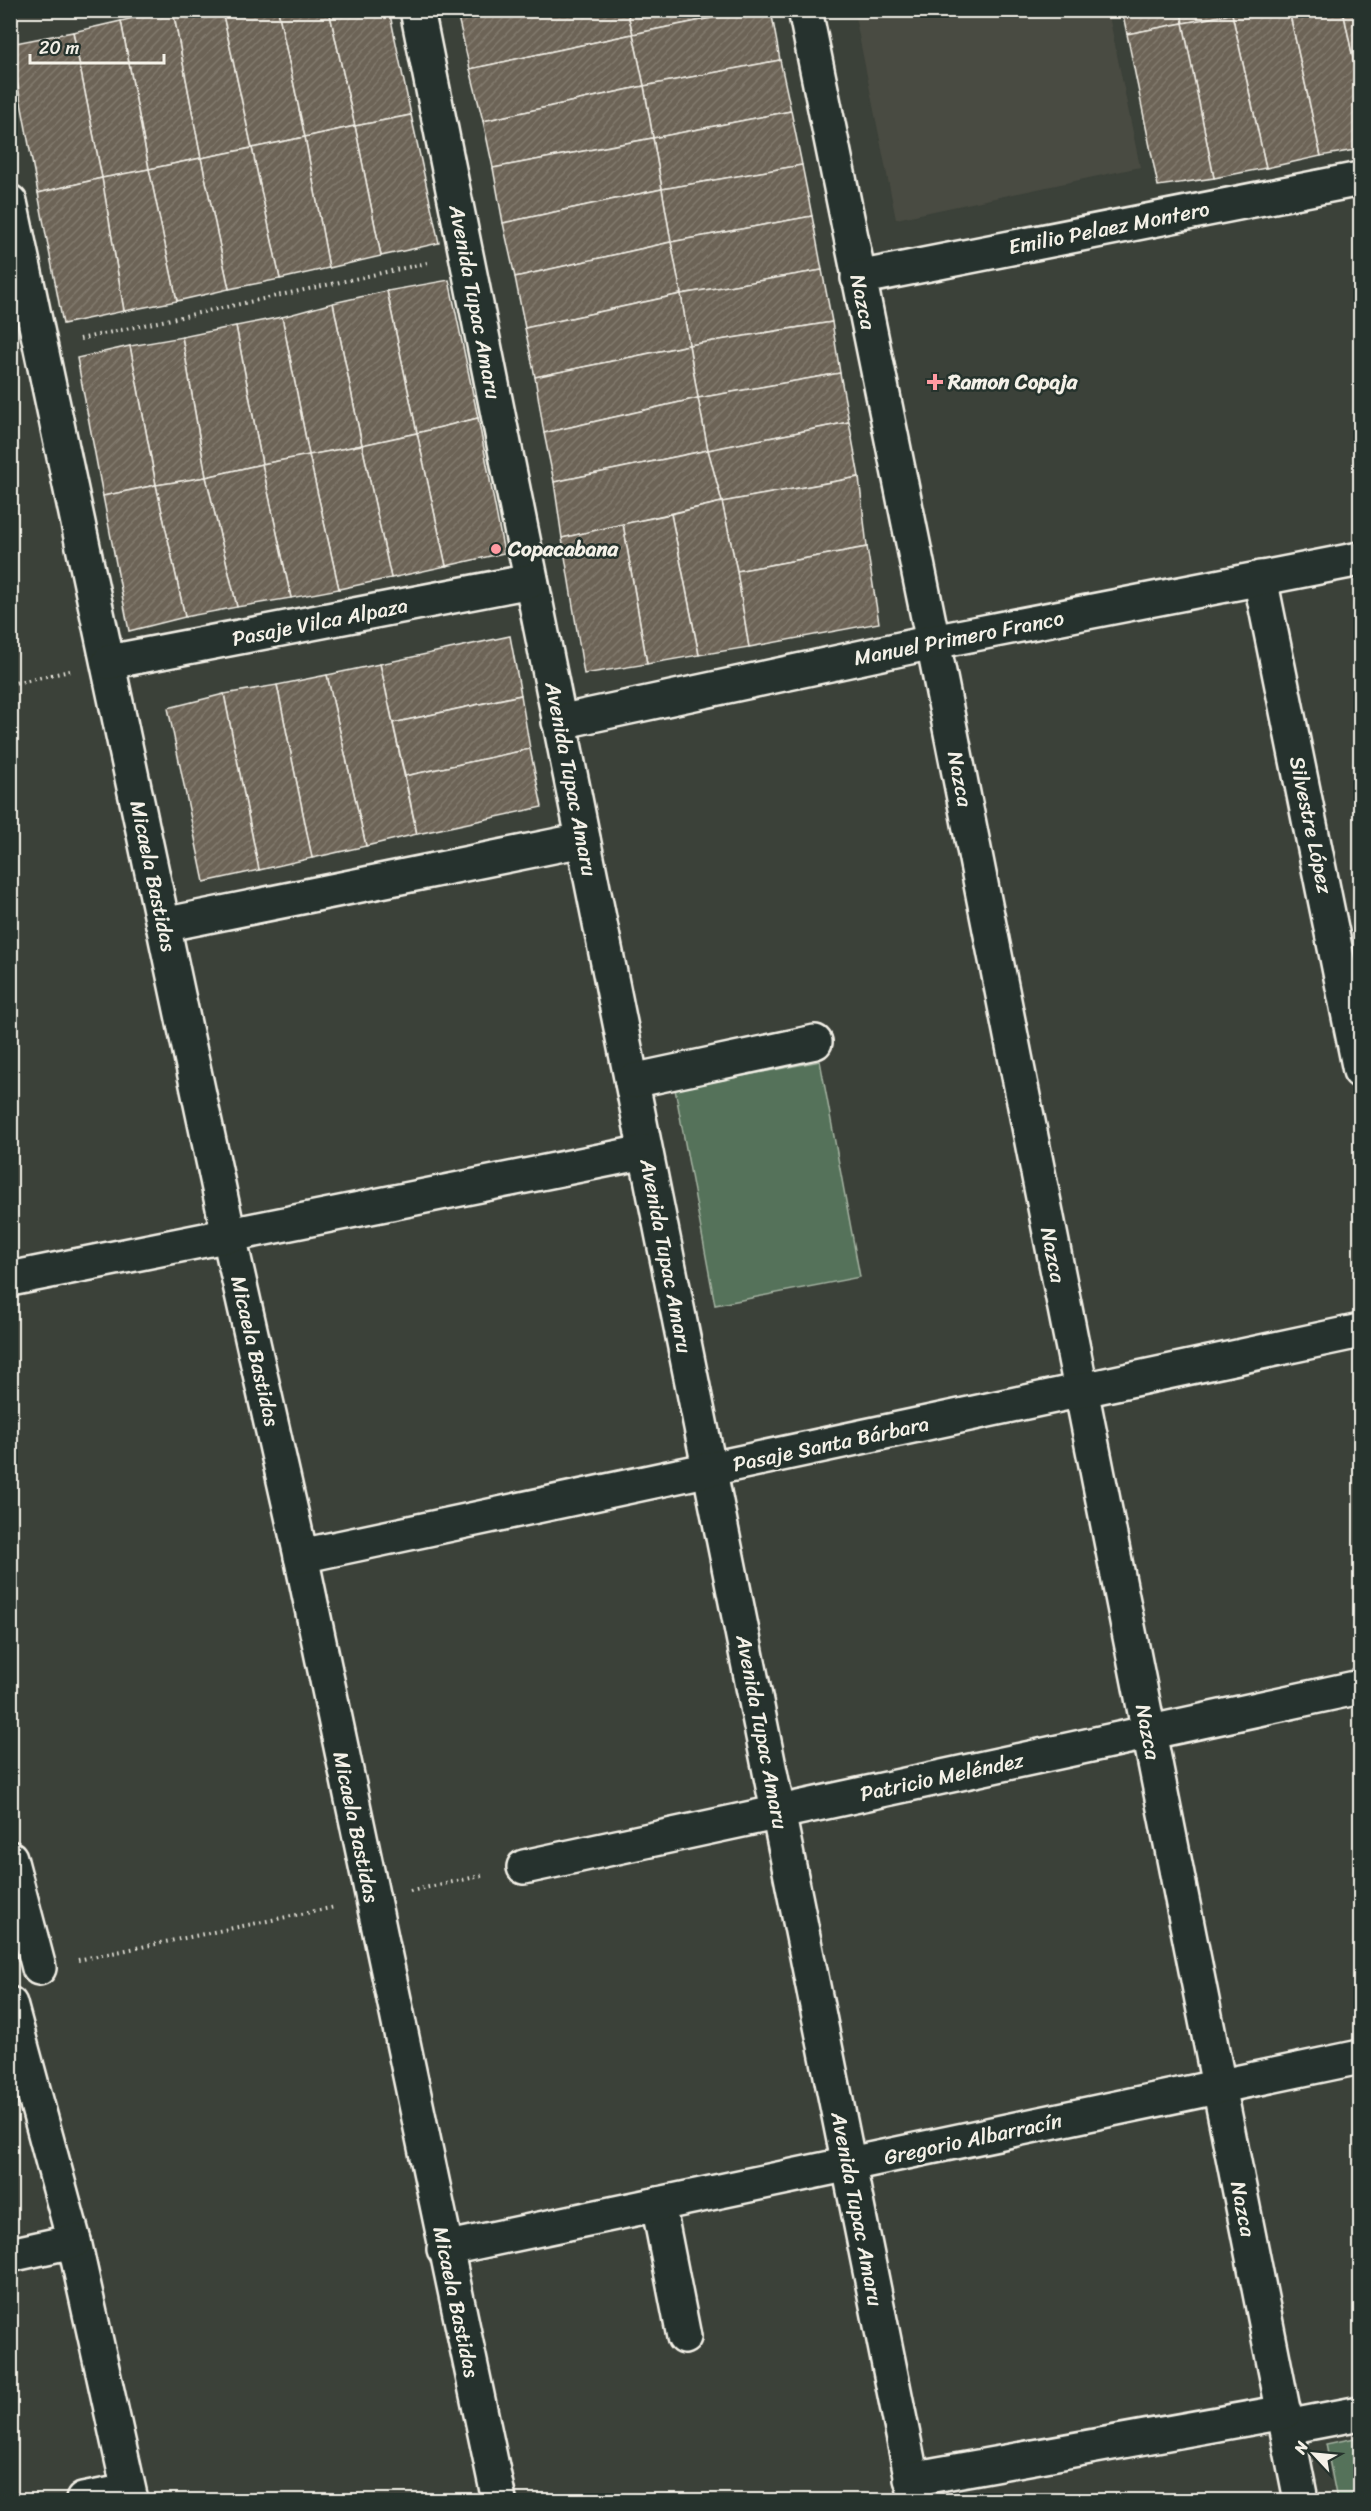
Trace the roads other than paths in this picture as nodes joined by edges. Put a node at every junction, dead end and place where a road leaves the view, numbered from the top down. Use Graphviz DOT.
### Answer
graph roads {
  1 [pos="417,10"];
  2 [pos="805,10"];
  3 [pos="1360,179"];
  4 [pos="10,202"];
  5 [pos="858,278"];
  6 [pos="1360,559"];
  7 [pos="1260,578"];
  8 [pos="531,582"];
  9 [pos="933,642"];
  10 [pos="109,662"];
  11 [pos="559,722"];
  12 [pos="583,840"];
  13 [pos="163,925"];
  14 [pos="1348,939"];
  15 [pos="815,1042"];
  16 [pos="1360,1071"];
  17 [pos="632,1082"];
  18 [pos="645,1152"];
  19 [pos="229,1236"];
  20 [pos="10,1279"];
  21 [pos="1360,1331"];
  22 [pos="1080,1391"];
  23 [pos="709,1470"];
  24 [pos="300,1556"];
  25 [pos="1360,1687"];
  26 [pos="1148,1732"];
  27 [pos="778,1813"];
  28 [pos="10,1858"];
  29 [pos="524,1867"];
  30 [pos="39,1968"];
  31 [pos="10,2004"];
  32 [pos="1360,2057"];
  33 [pos="1219,2087"];
  34 [pos="848,2165"];
  35 [pos="658,2204"];
  36 [pos="74,2241"];
  37 [pos="444,2249"];
  38 [pos="10,2255"];
  39 [pos="684,2337"];
  40 [pos="1360,2413"];
  41 [pos="1285,2419"];
  42 [pos="914,2490"];
  43 [pos="130,2496"];
  44 [pos="82,2500"];
  45 [pos="499,2500"];
  46 [pos="1301,2500"];
  1 -- 8 [label="street, Avenida Tupac Amaru"];
  2 -- 5 [label="street, Nazca"];
  3 -- 5 [label="street, Emilio Pelaez Montero"];
  4 -- 10 [label="street, Micaela Bastidas"];
  5 -- 9 [label="street, Nazca"];
  6 -- 7 [label="street, Manuel Primero Franco"];
  7 -- 9 [label="street, Manuel Primero Franco"];
  7 -- 14 [label="street, Silvestre López"];
  8 -- 10 [label="street, Pasaje Vilca Alpaza"];
  8 -- 11 [label="street, Avenida Tupac Amaru"];
  9 -- 11 [label="street, Manuel Primero Franco"];
  9 -- 22 [label="street, Nazca"];
  10 -- 13 [label="street, Micaela Bastidas"];
  11 -- 12 [label="street, Avenida Tupac Amaru"];
  12 -- 13 [label="street"];
  12 -- 17 [label="street, Avenida Tupac Amaru"];
  13 -- 19 [label="street, Micaela Bastidas"];
  14 -- 16 [label="street, Silvestre López"];
  15 -- 17 [label="street"];
  17 -- 18 [label="street, Avenida Tupac Amaru"];
  18 -- 19 [label="street"];
  18 -- 23 [label="street, Avenida Tupac Amaru"];
  19 -- 20 [label="street"];
  19 -- 24 [label="street, Micaela Bastidas"];
  21 -- 22 [label="street, Pasaje Santa Bárbara"];
  22 -- 23 [label="street, Pasaje Santa Bárbara"];
  22 -- 26 [label="street, Nazca"];
  23 -- 24 [label="street, Pasaje Santa Bárbara"];
  23 -- 27 [label="street, Avenida Tupac Amaru"];
  24 -- 37 [label="street, Micaela Bastidas"];
  25 -- 26 [label="street, Patricio Meléndez"];
  26 -- 27 [label="street, Patricio Meléndez"];
  26 -- 33 [label="street, Nazca"];
  27 -- 29 [label="street, Patricio Meléndez"];
  27 -- 34 [label="street, Avenida Tupac Amaru"];
  28 -- 30 [label="street"];
  31 -- 36 [label="street"];
  32 -- 33 [label="street, Gregorio Albarracín"];
  33 -- 34 [label="street, Gregorio Albarracín"];
  33 -- 41 [label="street, Nazca"];
  34 -- 35 [label="street, Gregorio Albarracín"];
  34 -- 42 [label="street, Avenida Tupac Amaru"];
  35 -- 37 [label="street, Gregorio Albarracín"];
  35 -- 39 [label="street"];
  36 -- 38 [label="street"];
  36 -- 43 [label="street"];
  37 -- 45 [label="street, Micaela Bastidas"];
  40 -- 41 [label="street"];
  41 -- 42 [label="street"];
  41 -- 46 [label="street, Nazca"];
  43 -- 44 [label="street"];
}
